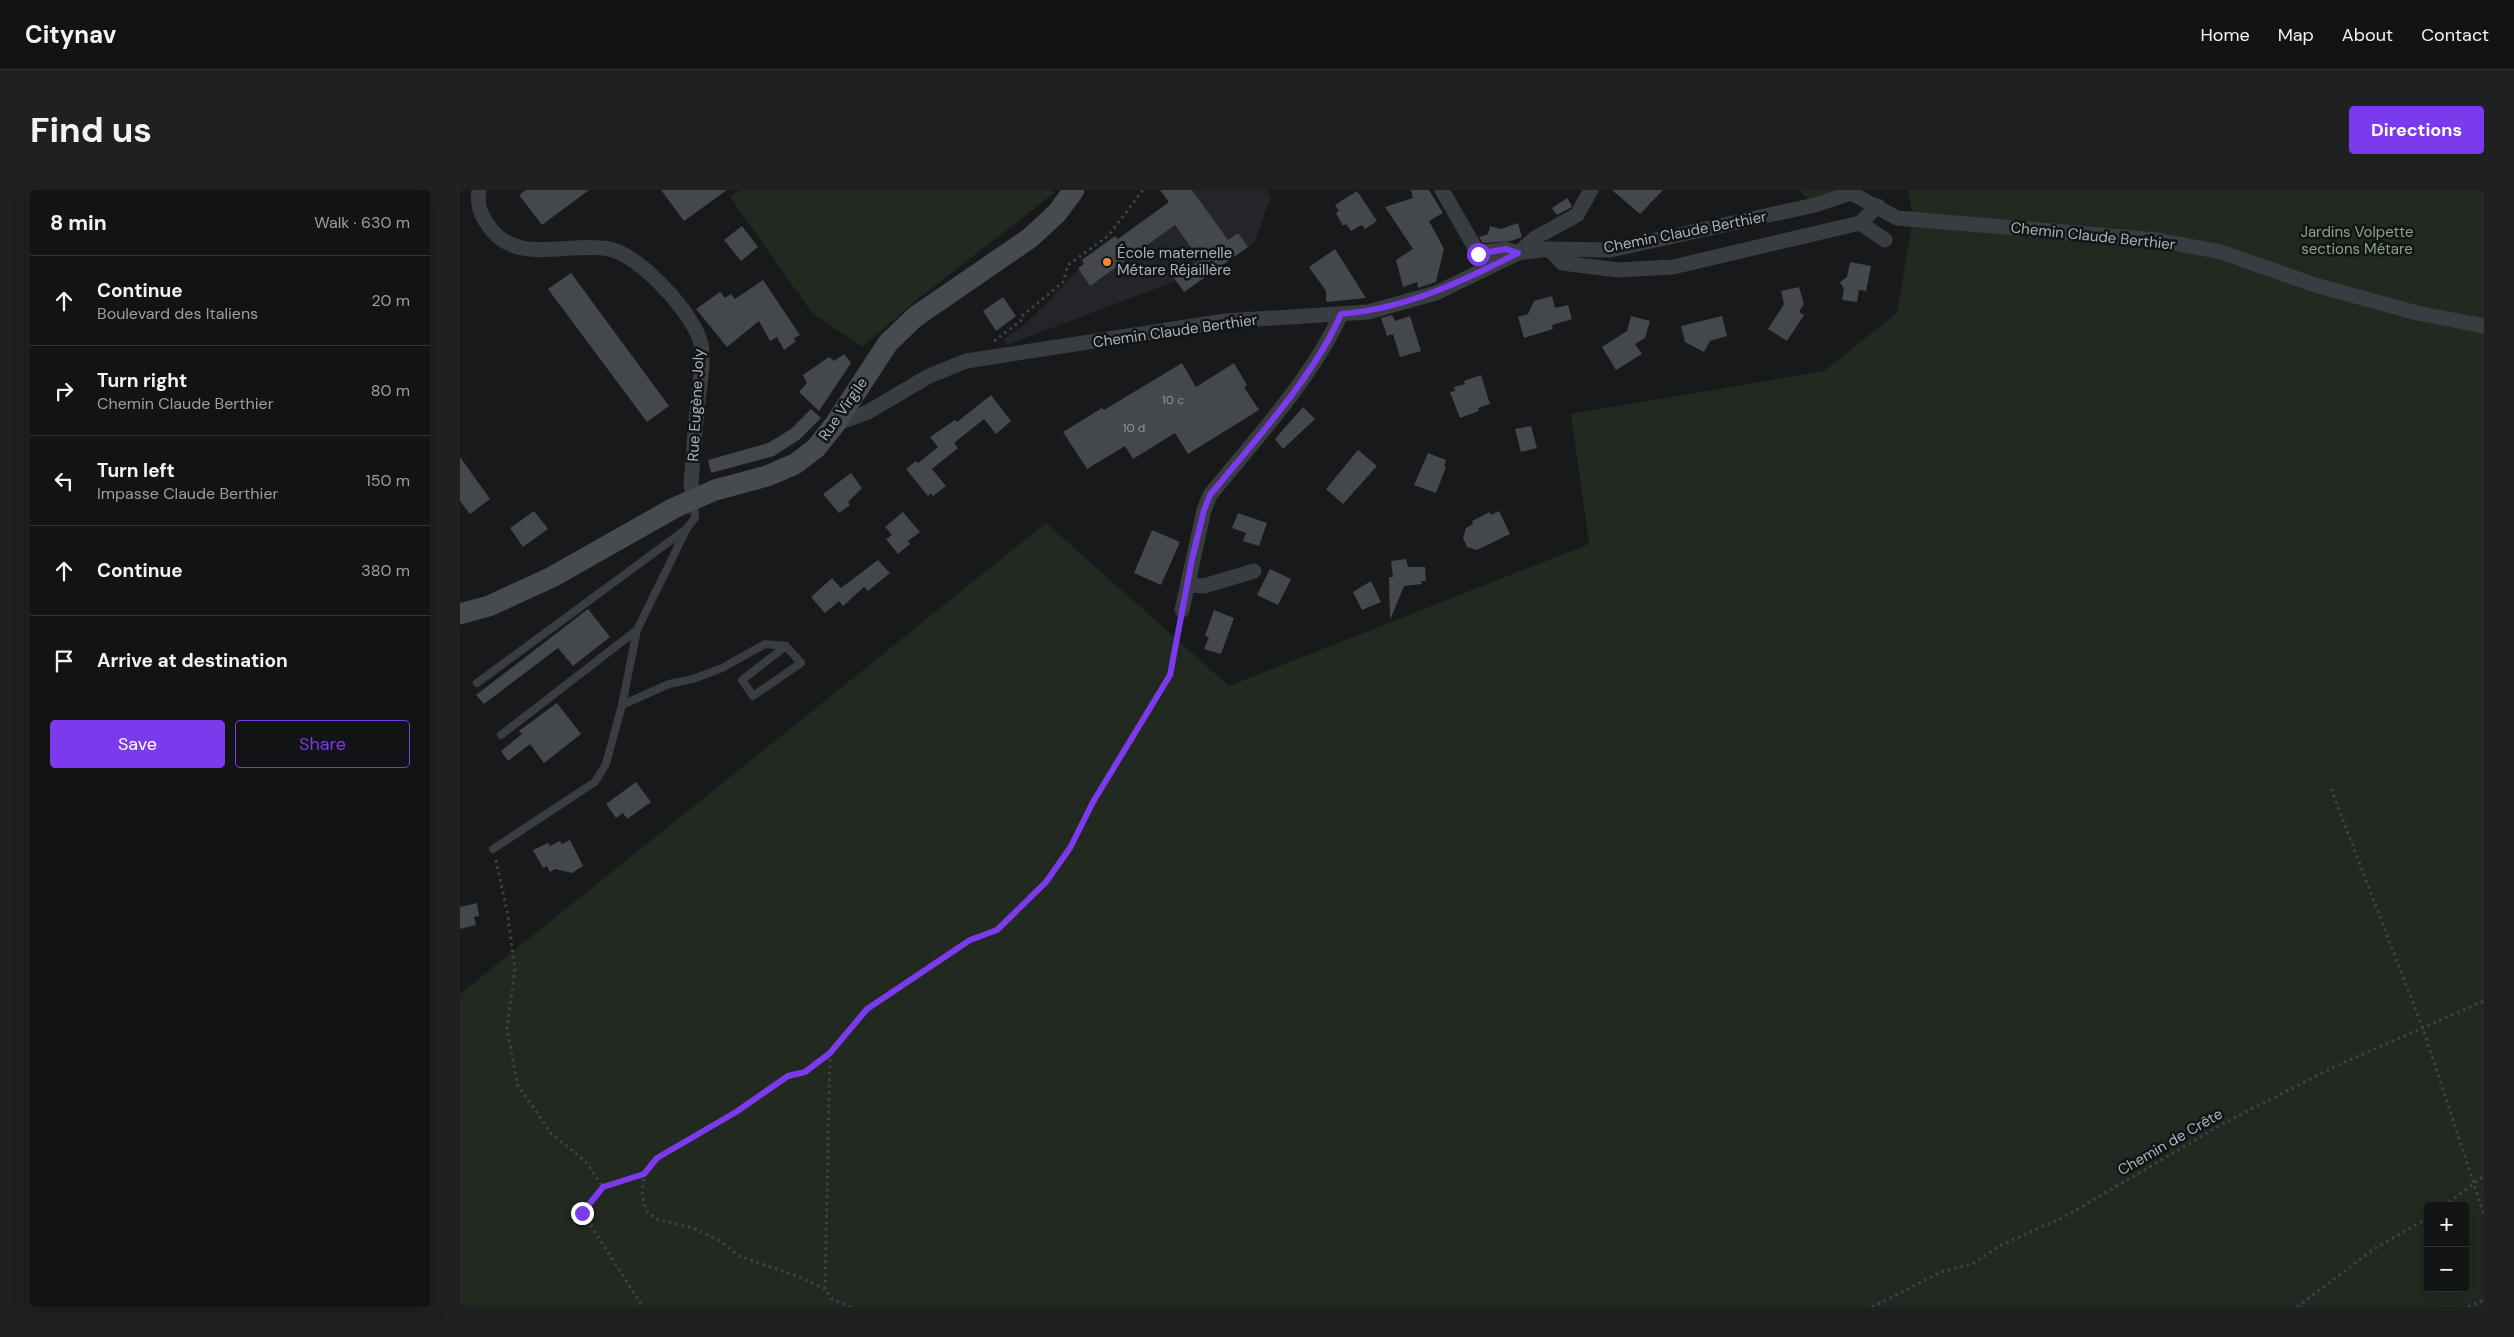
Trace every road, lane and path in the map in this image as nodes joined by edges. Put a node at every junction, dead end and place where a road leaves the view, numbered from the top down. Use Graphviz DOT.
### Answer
graph roads {
  1 [pos="479,190"];
  2 [pos="1074,190"];
  3 [pos="1143,190"];
  4 [pos="1442,190"];
  5 [pos="1591,190"];
  6 [pos="1851,192"];
  7 [pos="1878,206"];
  8 [pos="1860,223"];
  9 [pos="1885,240"];
  10 [pos="1549,249"];
  11 [pos="1518,253"];
  12 [pos="1341,314"];
  13 [pos="2484,326"];
  14 [pos="990,344"];
  15 [pos="835,424"];
  16 [pos="694,499"];
  17 [pos="687,528"];
  18 [pos="1254,571"];
  19 [pos="1188,585"];
  20 [pos="1182,610"];
  21 [pos="460,614"];
  22 [pos="637,630"];
  23 [pos="786,646"];
  24 [pos="477,683"];
  25 [pos="622,705"];
  26 [pos="501,734"];
  27 [pos="2331,789"];
  28 [pos="493,849"];
  29 [pos="2484,1001"];
  30 [pos="2422,1029"];
  31 [pos="830,1053"];
  32 [pos="644,1174"];
  33 [pos="2484,1176"];
  34 [pos="2475,1184"];
  35 [pos="603,1187"];
  36 [pos="2450,1202"];
  37 [pos="2484,1215"];
  38 [pos="2424,1220"];
  39 [pos="825,1289"];
  40 [pos="2484,1300"];
  41 [pos="642,1307"];
  42 [pos="851,1307"];
  43 [pos="1872,1307"];
  44 [pos="2297,1307"];
  45 [pos="2468,1307"];
  1 -- 16 [label="street, Rue Eugène Joly"];
  2 -- 15 [label="street, Rue Virgile"];
  3 -- 14 [label="path"];
  4 -- 11 [label="street"];
  5 -- 11 [label="street"];
  6 -- 7 [label="street, Chemin Claude Berthier"];
  6 -- 10 [label="street, Chemin Claude Berthier"];
  7 -- 8 [label="street"];
  7 -- 13 [label="street, Chemin Claude Berthier"];
  8 -- 9 [label="street"];
  8 -- 10 [label="street"];
  10 -- 11 [label="street, Chemin Claude Berthier"];
  11 -- 12 [label="street, Chemin Claude Berthier"];
  12 -- 15 [label="street, Chemin Claude Berthier"];
  12 -- 19 [label="street"];
  15 -- 16 [label="street, Rue Virgile"];
  16 -- 17 [label="lane"];
  16 -- 21 [label="street, Rue Virgile"];
  17 -- 22 [label="lane"];
  17 -- 24 [label="lane"];
  18 -- 19 [label="street"];
  19 -- 20 [label="street"];
  20 -- 31 [label="path"];
  22 -- 25 [label="lane"];
  22 -- 26 [label="lane"];
  23 -- 23 [label="lane"];
  23 -- 25 [label="lane"];
  25 -- 28 [label="lane"];
  27 -- 30 [label="path"];
  28 -- 35 [label="path"];
  29 -- 30 [label="path, Chemin de Crête"];
  30 -- 34 [label="path"];
  30 -- 43 [label="path, Chemin de Crête"];
  31 -- 32 [label="path"];
  31 -- 39 [label="path"];
  32 -- 35 [label="path"];
  32 -- 39 [label="path"];
  33 -- 34 [label="path"];
  34 -- 36 [label="path"];
  34 -- 37 [label="path"];
  35 -- 41 [label="path"];
  38 -- 44 [label="path"];
  39 -- 42 [label="path"];
  40 -- 45 [label="path"];
}
